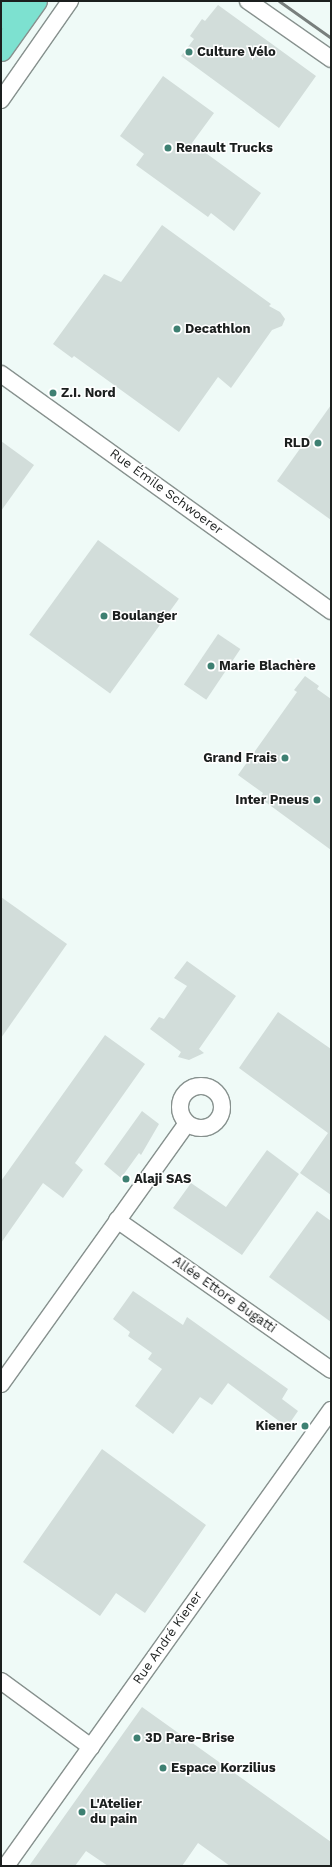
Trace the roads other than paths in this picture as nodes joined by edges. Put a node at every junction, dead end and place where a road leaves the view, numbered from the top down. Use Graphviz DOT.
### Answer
graph roads {
  1 [pos="13,1"];
  2 [pos="36,1"];
  3 [pos="70,1"];
  4 [pos="248,1"];
  5 [pos="1,18"];
  6 [pos="1,50"];
  7 [pos="331,59"];
  8 [pos="1,100"];
  9 [pos="1,374"];
  10 [pos="331,611"];
  11 [pos="187,1123"];
  12 [pos="117,1220"];
  13 [pos="331,1370"];
  14 [pos="1,1384"];
  15 [pos="331,1410"];
  16 [pos="1,1681"];
  17 [pos="90,1747"];
  18 [pos="6,1866"];
  1 -- 5 [label="main road"];
  2 -- 6 [label="main road"];
  3 -- 8 [label="street"];
  4 -- 7 [label="street"];
  9 -- 10 [label="street, Rue Émile Schwoerer"];
  11 -- 12 [label="street"];
  12 -- 13 [label="street, Allée Ettore Bugatti"];
  12 -- 14 [label="street"];
  15 -- 17 [label="street, Rue André Kiener"];
  16 -- 17 [label="street"];
  17 -- 18 [label="street, Rue André Kiener"];
}
